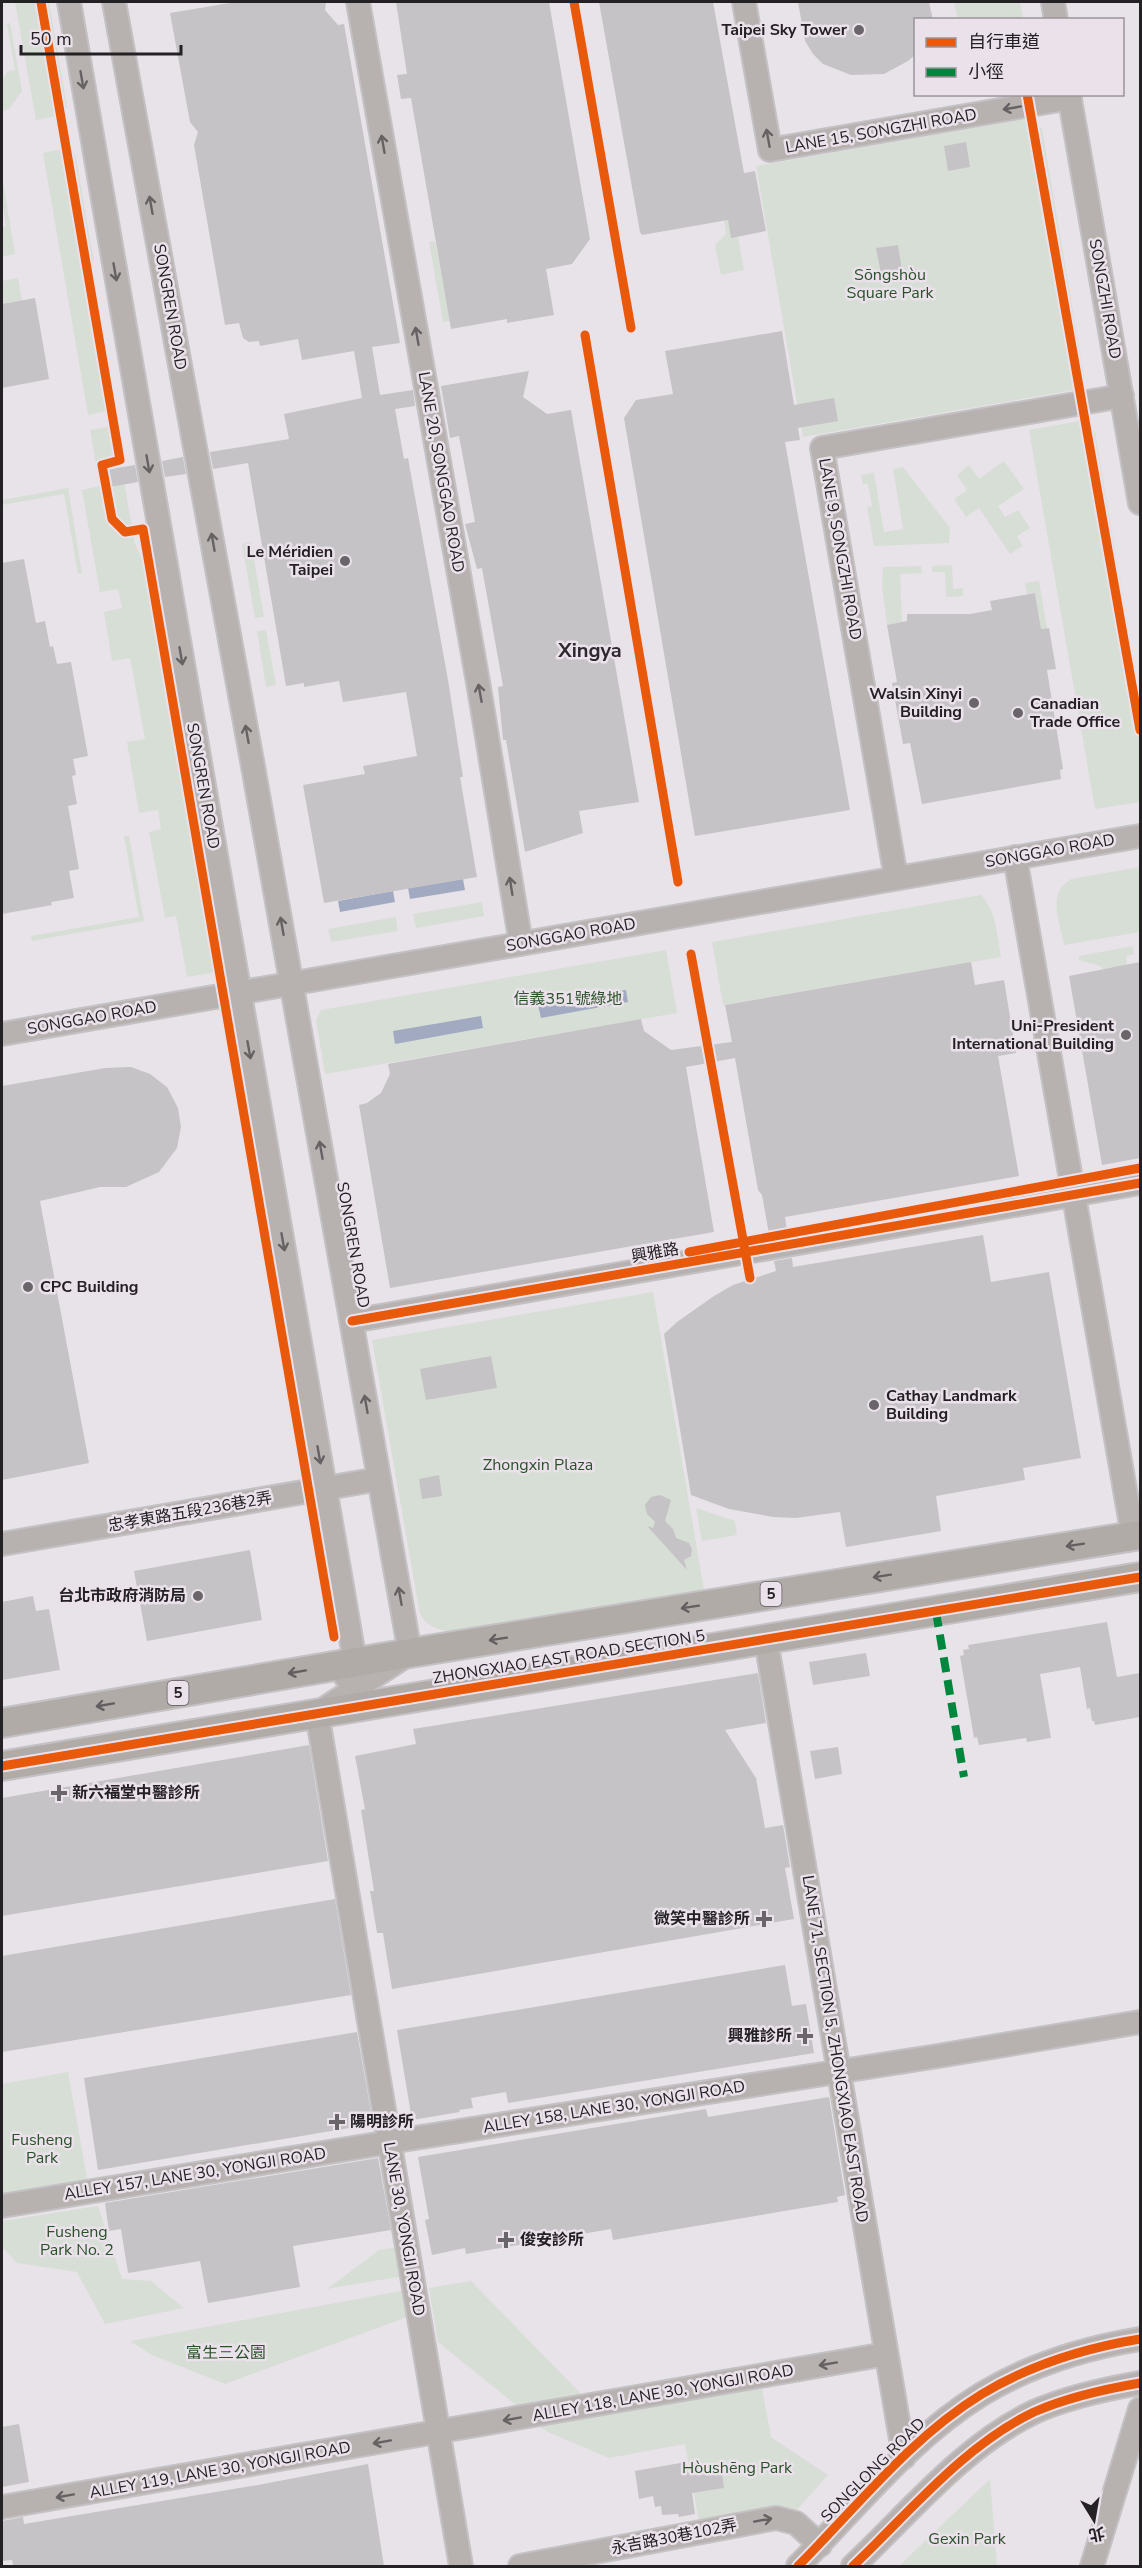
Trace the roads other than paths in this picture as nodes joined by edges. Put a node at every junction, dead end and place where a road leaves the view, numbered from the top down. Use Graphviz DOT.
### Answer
graph roads {
  1 [pos="69,2"];
  2 [pos="114,2"];
  3 [pos="358,2"];
  4 [pos="744,2"];
  5 [pos="1053,2"];
  6 [pos="1056,18"];
  7 [pos="1069,96"];
  8 [pos="1122,396"];
  9 [pos="1140,503"];
  10 [pos="1140,836"];
  11 [pos="1015,857"];
  12 [pos="896,878"];
  13 [pos="521,944"];
  14 [pos="292,983"];
  15 [pos="239,992"];
  16 [pos="2,1034"];
  17 [pos="1140,1184"];
  18 [pos="1073,1195"];
  19 [pos="352,1321"];
  20 [pos="379,1479"];
  21 [pos="325,1488"];
  22 [pos="1137,1535"];
  23 [pos="2,1544"];
  24 [pos="1140,1577"];
  25 [pos="766,1640"];
  26 [pos="410,1653"];
  27 [pos="355,1662"];
  28 [pos="317,1713"];
  29 [pos="2,1723"];
  30 [pos="2,1766"];
  31 [pos="1140,2022"];
  32 [pos="839,2072"];
  33 [pos="389,2142"];
  34 [pos="2,2206"];
  35 [pos="1140,2339"];
  36 [pos="886,2354"];
  37 [pos="1140,2383"];
  38 [pos="1140,2409"];
  39 [pos="439,2432"];
  40 [pos="904,2457"];
  41 [pos="2,2507"];
  42 [pos="820,2544"];
  43 [pos="461,2566"];
  44 [pos="520,2566"];
  45 [pos="798,2566"];
  46 [pos="853,2566"];
  47 [pos="1092,2566"];
  1 -- 15 [label="street, SONGREN ROAD, one-way"];
  14 -- 2 [label="street, SONGREN ROAD, one-way"];
  13 -- 3 [label="street, LANE 20, SONGGAO ROAD, one-way"];
  7 -- 4 [label="street, LANE 15, SONGZHI ROAD, one-way"];
  5 -- 6 [label="street"];
  7 -- 8 [label="street, SONGZHI ROAD"];
  8 -- 9 [label="street, SONGZHI ROAD"];
  8 -- 12 [label="street, LANE 9, SONGZHI ROAD"];
  10 -- 11 [label="street, SONGGAO ROAD"];
  11 -- 12 [label="street, SONGGAO ROAD"];
  11 -- 18 [label="street"];
  12 -- 13 [label="street, SONGGAO ROAD"];
  13 -- 14 [label="street, SONGGAO ROAD"];
  14 -- 15 [label="street, SONGGAO ROAD"];
  19 -- 14 [label="street, SONGREN ROAD, one-way"];
  15 -- 16 [label="street, SONGGAO ROAD"];
  15 -- 21 [label="street, SONGREN ROAD, one-way"];
  17 -- 18 [label="street, 興雅路"];
  18 -- 19 [label="street, 興雅路"];
  18 -- 22 [label="street"];
  20 -- 19 [label="street, SONGREN ROAD, one-way"];
  20 -- 21 [label="street, 忠孝東路五段236巷2弄"];
  26 -- 20 [label="street, SONGREN ROAD, one-way"];
  21 -- 23 [label="street, 忠孝東路五段236巷2弄"];
  21 -- 27 [label="street, SONGREN ROAD"];
  22 -- 26 [label="main road, ZHONGXIAO EAST ROAD SECTION 5 / 5, one-way"];
  24 -- 25 [label="main road, ZHONGXIAO EAST ROAD SECTION 5"];
  25 -- 28 [label="main road, ZHONGXIAO EAST ROAD SECTION 5"];
  25 -- 32 [label="street, LANE 71, SECTION 5, ZHONGXIAO EAST ROAD"];
  26 -- 27 [label="main road, ZHONGXIAO EAST ROAD SECTION 5 / 5"];
  26 -- 28 [label="street"];
  27 -- 28 [label="street"];
  27 -- 29 [label="main road, ZHONGXIAO EAST ROAD SECTION 5 / 5, one-way"];
  28 -- 30 [label="main road, ZHONGXIAO EAST ROAD SECTION 5"];
  28 -- 33 [label="street, LANE 30, YONGJI ROAD"];
  31 -- 32 [label="street, ALLEY 158, LANE 30, YONGJI ROAD"];
  32 -- 33 [label="street, ALLEY 158, LANE 30, YONGJI ROAD"];
  32 -- 36 [label="street, LANE 71, SECTION 5, ZHONGXIAO EAST ROAD"];
  33 -- 34 [label="street, ALLEY 157, LANE 30, YONGJI ROAD"];
  33 -- 39 [label="street, LANE 30, YONGJI ROAD"];
  35 -- 40 [label="street, SONGLONG ROAD"];
  36 -- 39 [label="street, ALLEY 118, LANE 30, YONGJI ROAD, one-way"];
  36 -- 40 [label="street, LANE 71, SECTION 5, ZHONGXIAO EAST ROAD"];
  37 -- 46 [label="street"];
  38 -- 47 [label="street"];
  39 -- 41 [label="street, ALLEY 119, LANE 30, YONGJI ROAD, one-way"];
  39 -- 43 [label="street, LANE 30, YONGJI ROAD"];
  40 -- 42 [label="street, SONGLONG ROAD"];
  44 -- 42 [label="street, 永吉路30巷102弄, one-way"];
  42 -- 45 [label="street, SONGLONG ROAD"];
}
